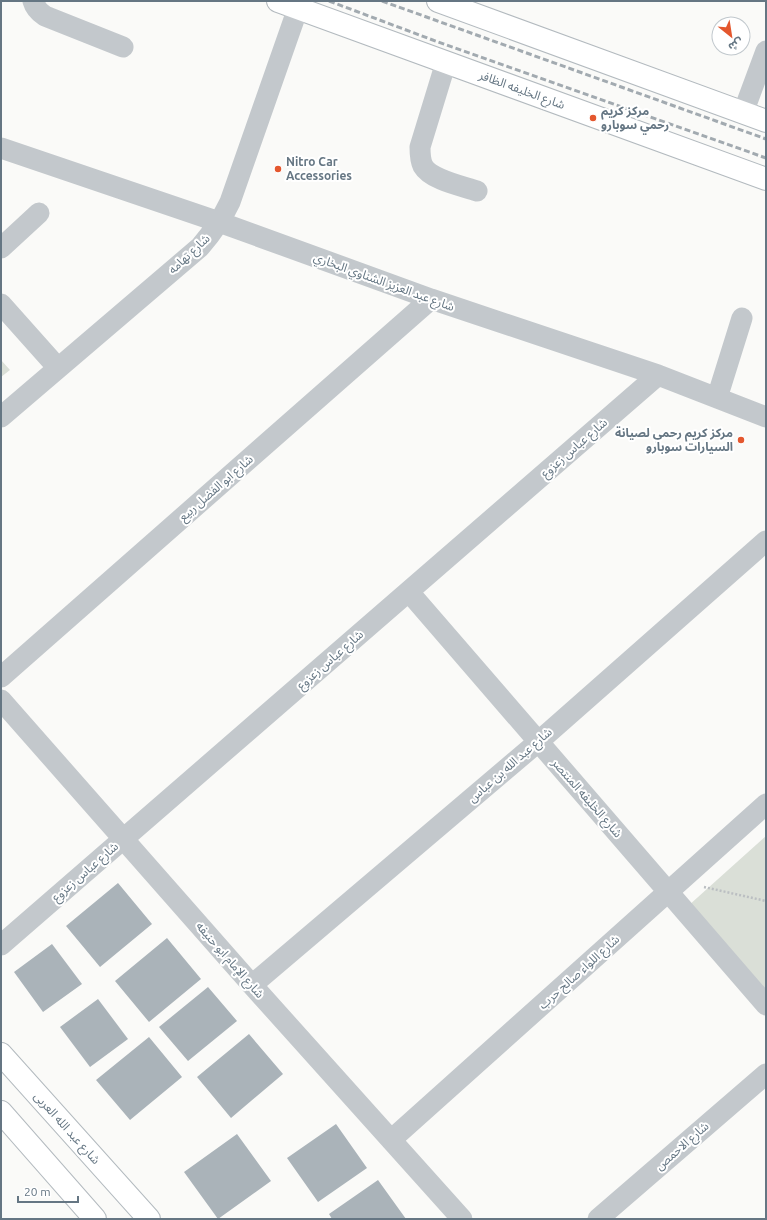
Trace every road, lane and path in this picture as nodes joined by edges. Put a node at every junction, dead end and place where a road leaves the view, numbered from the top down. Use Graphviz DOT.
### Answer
graph roads {
  1 [pos="33,1"];
  2 [pos="278,1"];
  3 [pos="438,1"];
  4 [pos="298,8"];
  5 [pos="123,47"];
  6 [pos="766,51"];
  7 [pos="446,62"];
  8 [pos="743,112"];
  9 [pos="766,121"];
  10 [pos="1,148"];
  11 [pos="766,179"];
  12 [pos="477,191"];
  13 [pos="39,213"];
  14 [pos="219,222"];
  15 [pos="1,248"];
  16 [pos="430,299"];
  17 [pos="1,304"];
  18 [pos="742,318"];
  19 [pos="58,368"];
  20 [pos="658,375"];
  21 [pos="717,398"];
  22 [pos="1,417"];
  23 [pos="766,417"];
  24 [pos="766,541"];
  25 [pos="409,592"];
  26 [pos="1,677"];
  27 [pos="1,700"];
  28 [pos="538,742"];
  29 [pos="766,804"];
  30 [pos="123,839"];
  31 [pos="674,887"];
  32 [pos="766,901"];
  33 [pos="1,945"];
  34 [pos="252,985"];
  35 [pos="766,1005"];
  36 [pos="1,1054"];
  37 [pos="766,1074"];
  38 [pos="1,1112"];
  39 [pos="391,1140"];
  40 [pos="94,1219"];
  41 [pos="149,1219"];
  42 [pos="462,1219"];
  43 [pos="598,1219"];
  1 -- 5 [label="street"];
  2 -- 4 [label="street, شارع الخليفه الظافر"];
  3 -- 8 [label="street"];
  4 -- 7 [label="street, شارع الخليفه الظافر"];
  4 -- 14 [label="street, شارع تهامه"];
  6 -- 8 [label="street"];
  7 -- 11 [label="street, شارع الخليفه الظافر"];
  7 -- 12 [label="street"];
  8 -- 9 [label="street"];
  10 -- 14 [label="street, شارع عبد العزيز الشناوي البخاري"];
  13 -- 15 [label="street"];
  14 -- 16 [label="street, شارع عبد العزيز الشناوي البخاري"];
  14 -- 19 [label="street, شارع تهامه"];
  16 -- 20 [label="street, شارع عبد العزيز الشناوي البخاري"];
  16 -- 26 [label="street, شارع ابو الفضل ربيع"];
  17 -- 19 [label="street"];
  18 -- 21 [label="street"];
  19 -- 22 [label="street, شارع تهامه"];
  20 -- 21 [label="street, شارع عبد العزيز الشناوي البخاري"];
  20 -- 25 [label="street, شارع عباس زعزوع"];
  21 -- 23 [label="street, شارع عبد العزيز الشناوي البخاري"];
  24 -- 28 [label="street, شارع عبد الله بن عباس"];
  25 -- 28 [label="street, شارع الخليفه المنتصر"];
  25 -- 30 [label="street, شارع عباس زعزوع"];
  27 -- 30 [label="street, شارع الإمام ابو حنيفه"];
  28 -- 31 [label="street, شارع الخليفه المنتصر"];
  28 -- 34 [label="street, شارع عبد الله بن عباس"];
  29 -- 31 [label="street, شارع اللواء صالح حرب"];
  30 -- 33 [label="street, شارع عباس زعزوع"];
  30 -- 34 [label="street, شارع الإمام ابو حنيفه"];
  31 -- 32 [label="path"];
  31 -- 35 [label="street, شارع الخليفه المنتصر"];
  31 -- 39 [label="street, شارع اللواء صالح حرب"];
  34 -- 39 [label="street, شارع الإمام ابو حنيفه"];
  36 -- 41 [label="street, شارع عبد الله العربى"];
  37 -- 43 [label="street, شارع الاحمص"];
  38 -- 40 [label="street"];
  39 -- 42 [label="street, شارع الإمام ابو حنيفه"];
}
